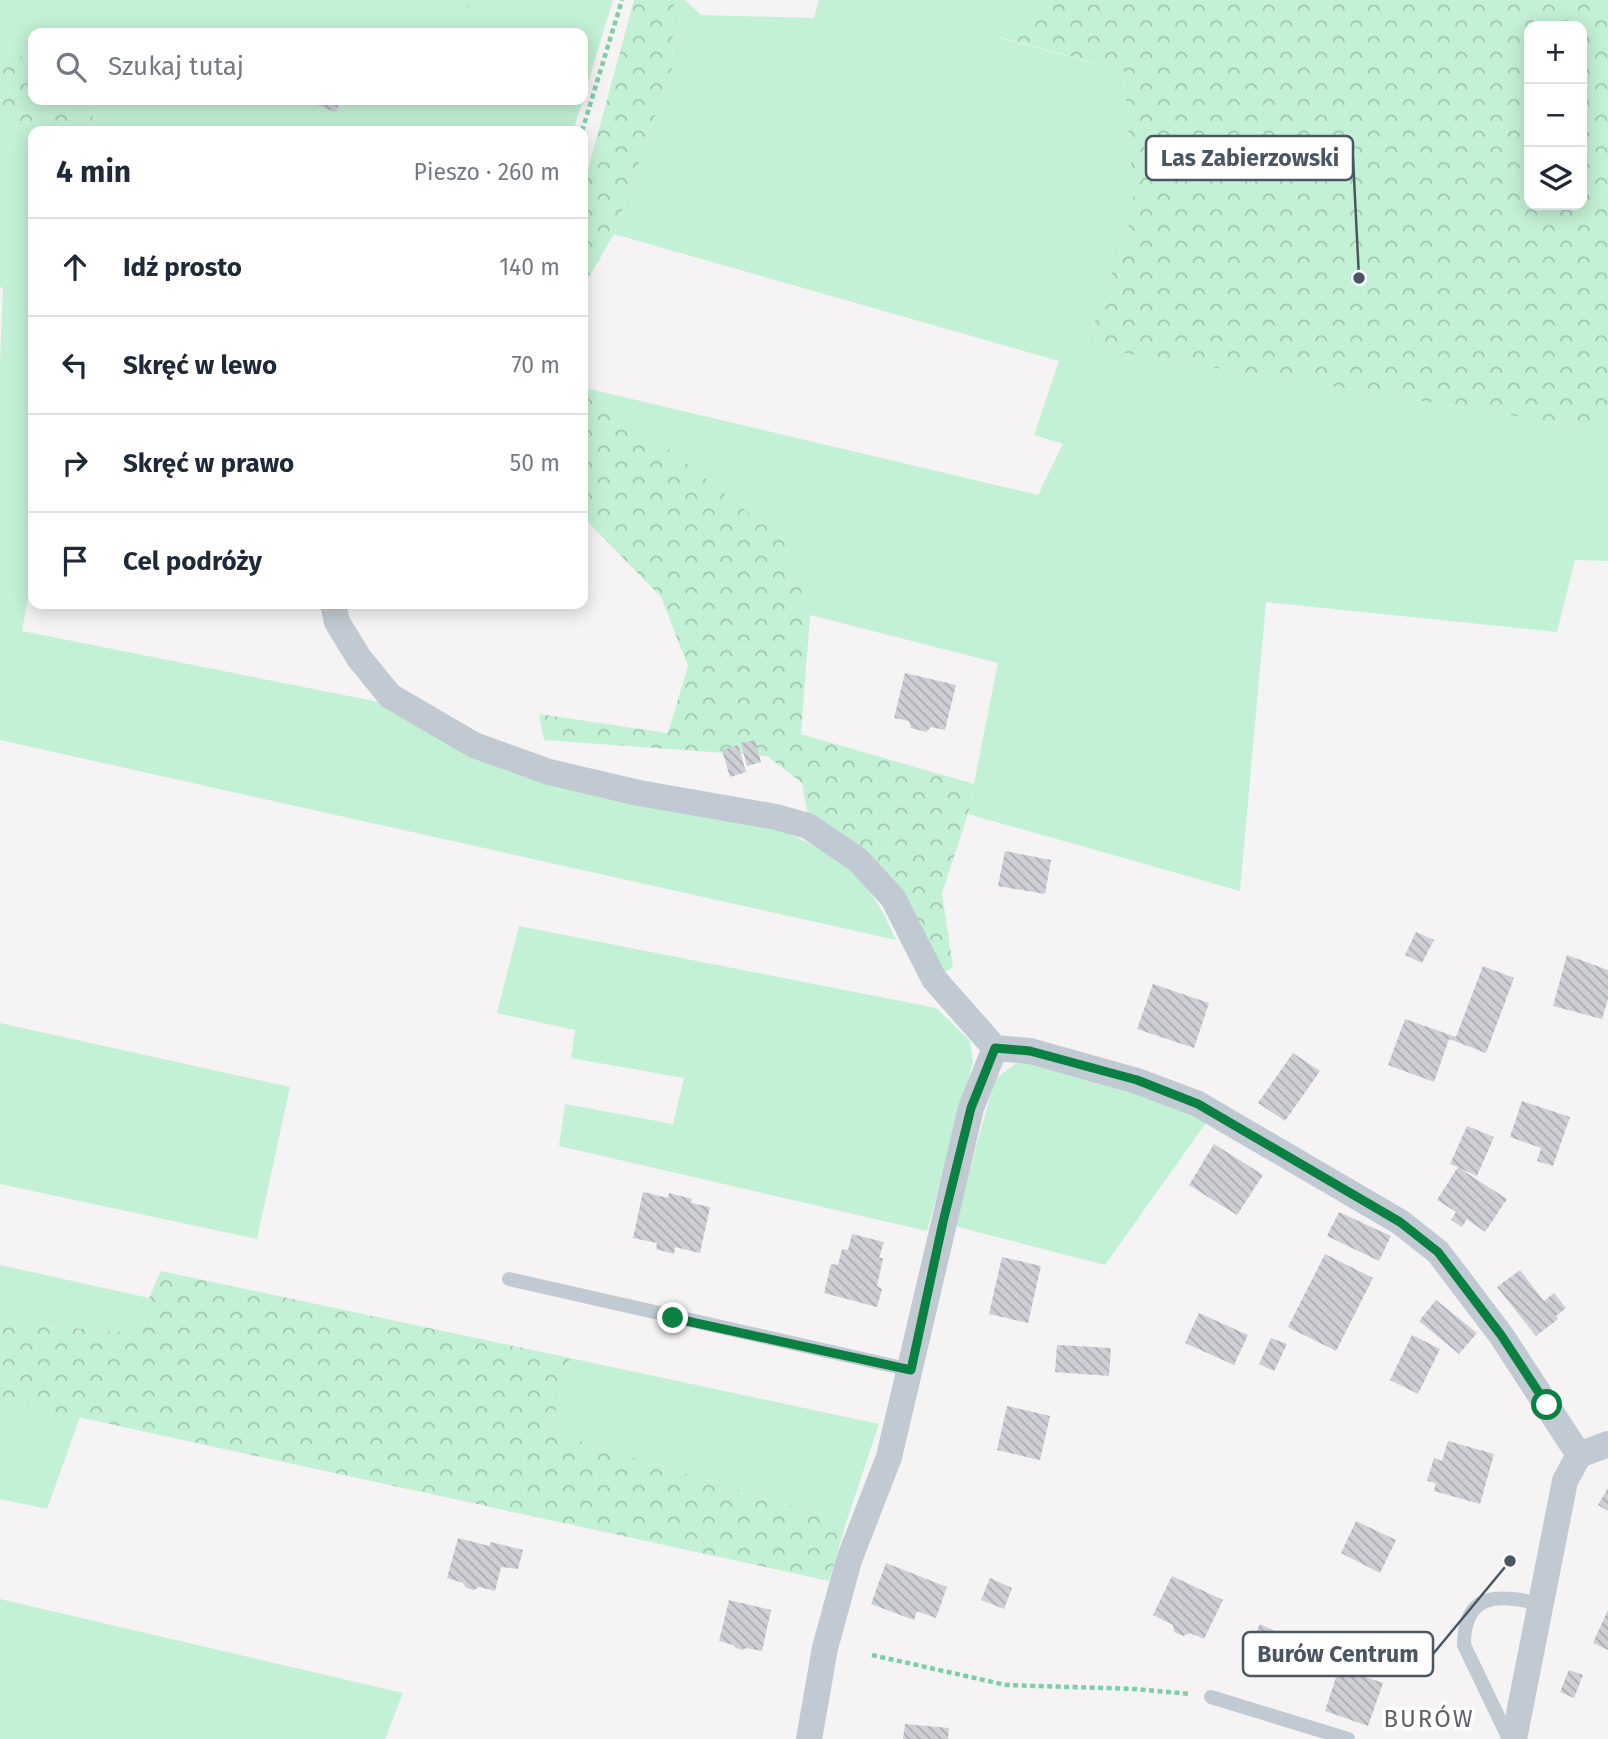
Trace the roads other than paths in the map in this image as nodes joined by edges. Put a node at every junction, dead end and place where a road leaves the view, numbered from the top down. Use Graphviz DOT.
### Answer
graph roads {
  1 [pos="334,609"];
  2 [pos="995,1048"];
  3 [pos="509,1279"];
  4 [pos="911,1370"];
  5 [pos="1608,1444"];
  6 [pos="1580,1455"];
  7 [pos="1540,1604"];
  8 [pos="1211,1697"];
  9 [pos="809,1739"];
  10 [pos="1348,1739"];
  11 [pos="1511,1739"];
  1 -- 2 [label="street"];
  2 -- 4 [label="street"];
  2 -- 6 [label="street"];
  3 -- 4 [label="lane"];
  4 -- 9 [label="street"];
  5 -- 6 [label="street"];
  6 -- 7 [label="street"];
  7 -- 11 [label="street"];
  7 -- 11 [label="lane"];
  8 -- 10 [label="lane"];
}
